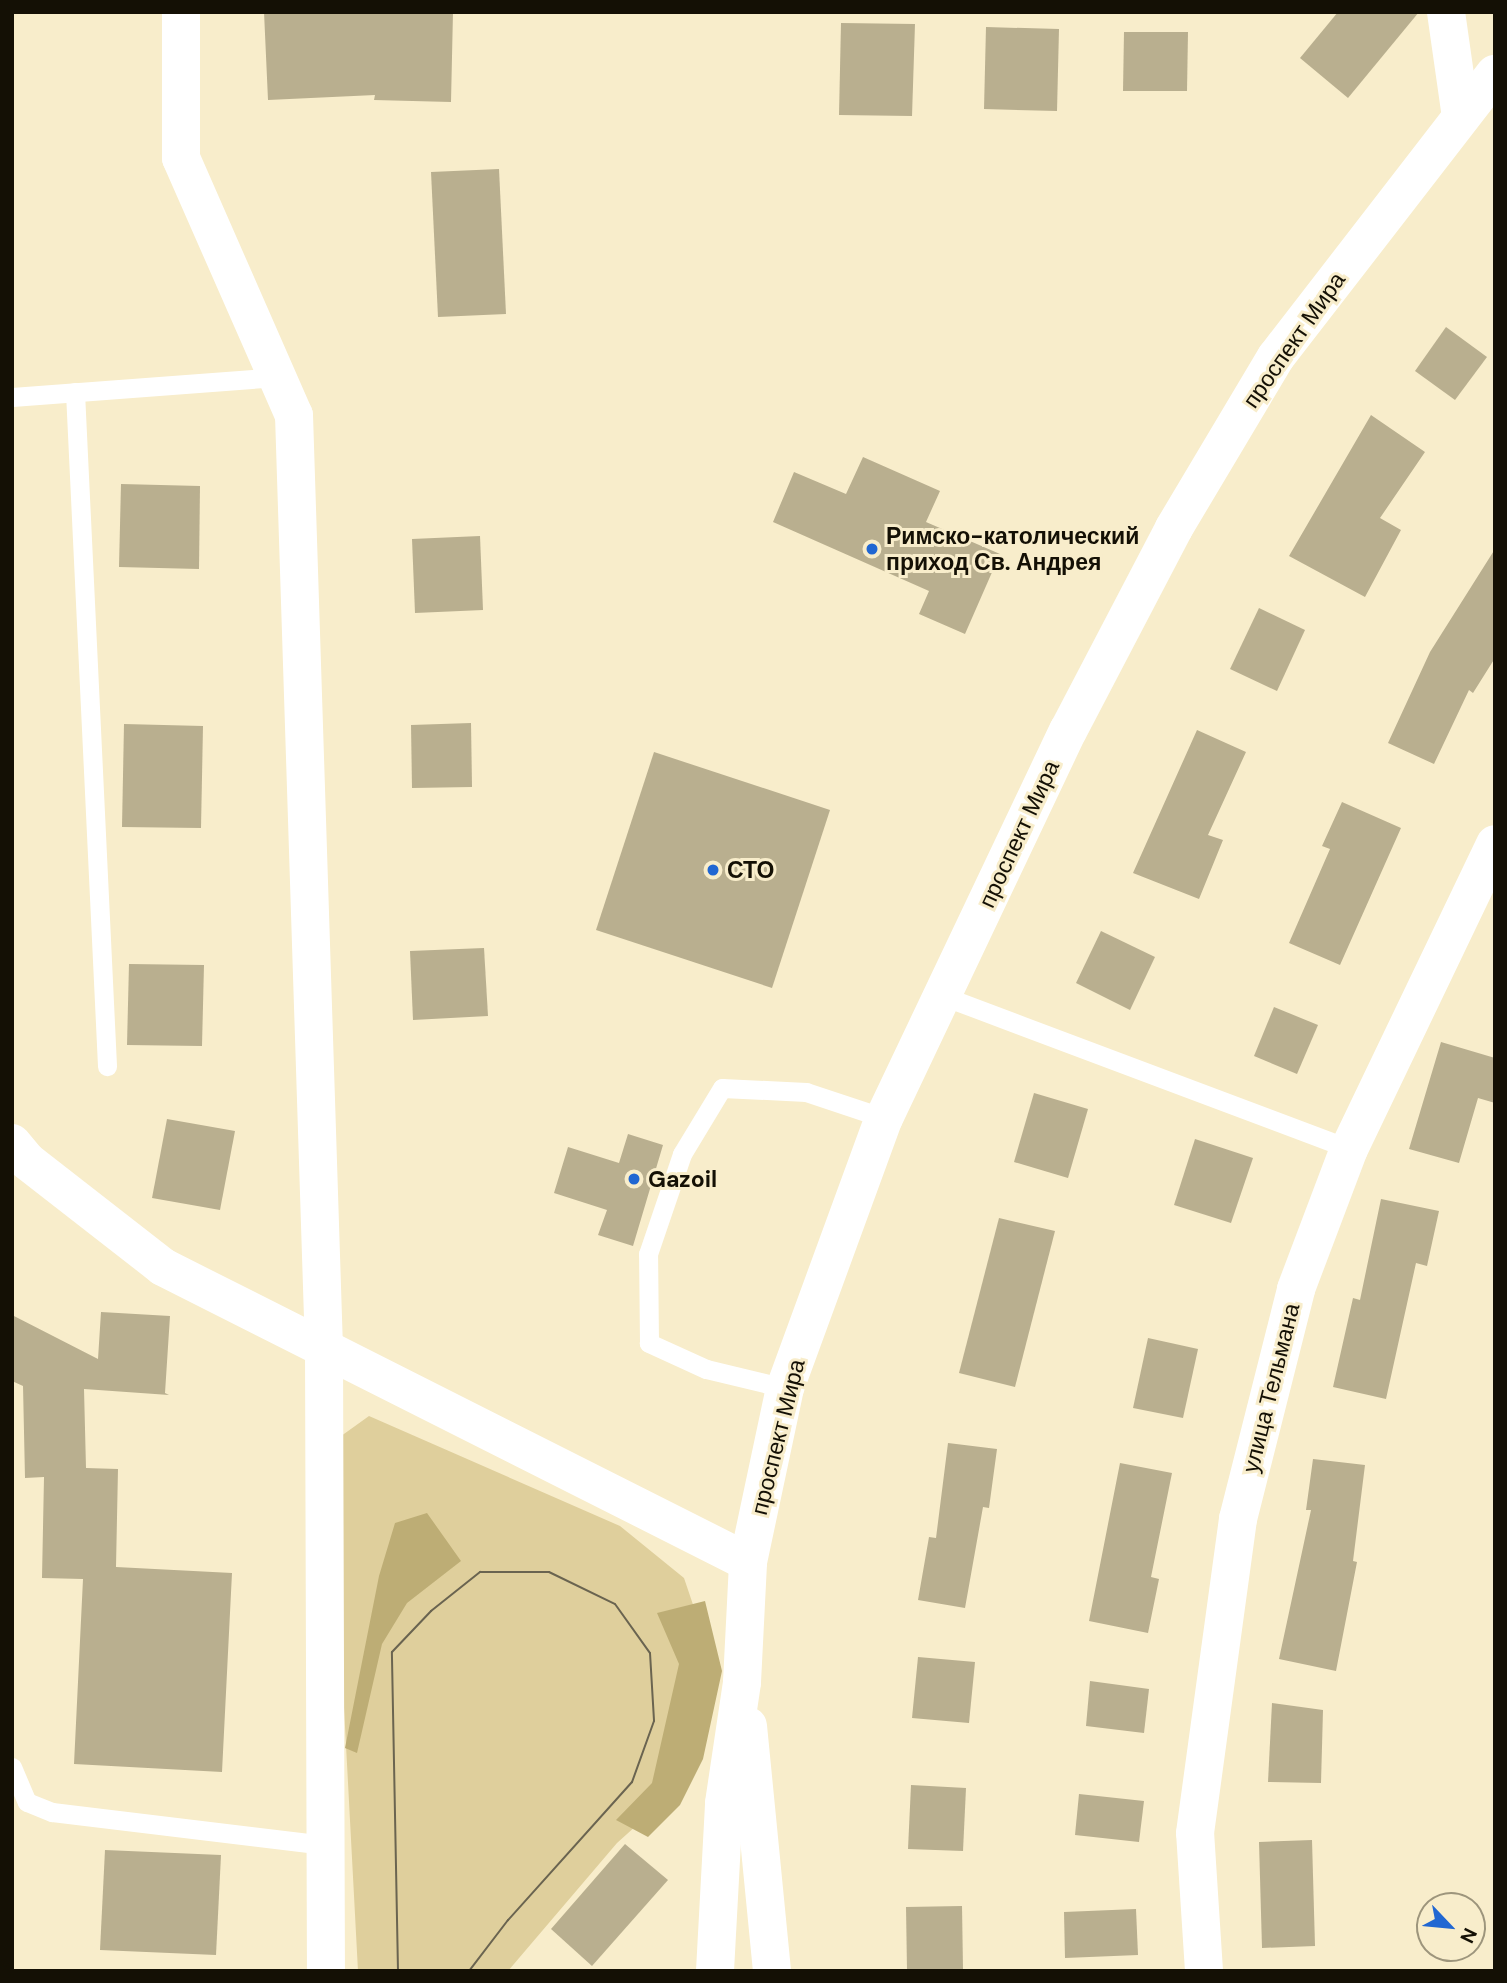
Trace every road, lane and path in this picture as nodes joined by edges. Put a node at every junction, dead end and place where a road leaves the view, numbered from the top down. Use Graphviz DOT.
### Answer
graph roads {
  1 [pos="181,12"];
  2 [pos="1446,12"];
  3 [pos="1495,75"];
  4 [pos="1461,117"];
  5 [pos="277,377"];
  6 [pos="75,392"];
  7 [pos="12,397"];
  8 [pos="1495,844"];
  9 [pos="943,996"];
  10 [pos="107,1066"];
  11 [pos="884,1118"];
  12 [pos="12,1143"];
  13 [pos="1349,1149"];
  14 [pos="324,1349"];
  15 [pos="785,1388"];
  16 [pos="748,1562"];
  17 [pos="743,1682"];
  18 [pos="12,1767"];
  19 [pos="325,1845"];
  20 [pos="326,1971"];
  21 [pos="715,1971"];
  22 [pos="772,1971"];
  23 [pos="1204,1971"];
  1 -- 5 [label="street"];
  2 -- 4 [label="street"];
  3 -- 4 [label="street, проспект Мира"];
  4 -- 9 [label="street, проспект Мира"];
  5 -- 6 [label="lane"];
  5 -- 14 [label="street"];
  6 -- 7 [label="lane"];
  6 -- 10 [label="lane"];
  8 -- 13 [label="street, улица Тельмана"];
  9 -- 11 [label="street, проспект Мира"];
  9 -- 13 [label="lane"];
  11 -- 15 [label="street, проспект Мира"];
  11 -- 15 [label="lane"];
  12 -- 14 [label="street"];
  13 -- 23 [label="street, улица Тельмана"];
  14 -- 16 [label="street"];
  14 -- 19 [label="street"];
  15 -- 16 [label="street, проспект Мира"];
  16 -- 17 [label="street, проспект Мира"];
  17 -- 21 [label="street, проспект Мира"];
  17 -- 22 [label="street, проспект Мира"];
  18 -- 19 [label="lane"];
  19 -- 20 [label="street"];
}
